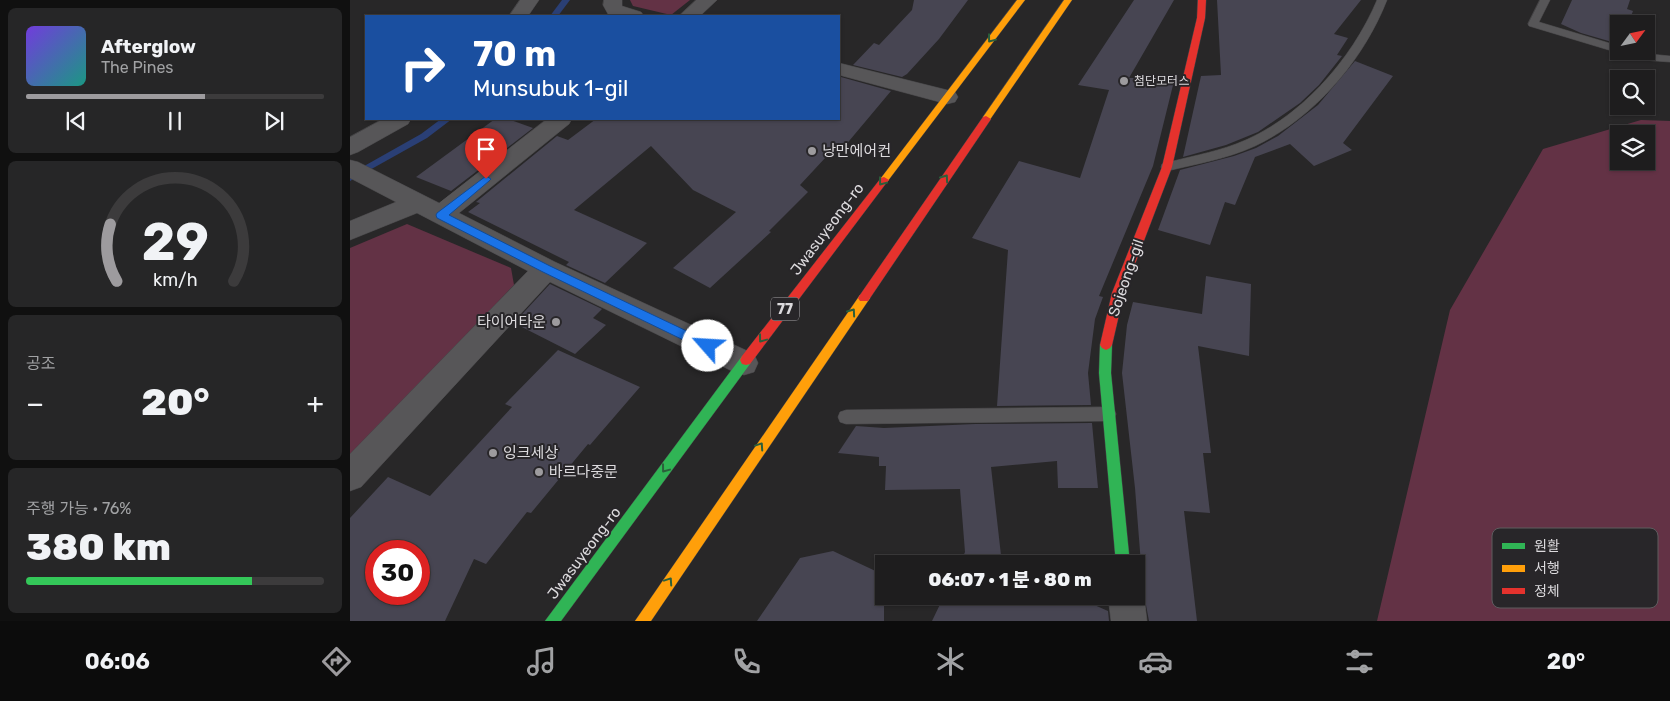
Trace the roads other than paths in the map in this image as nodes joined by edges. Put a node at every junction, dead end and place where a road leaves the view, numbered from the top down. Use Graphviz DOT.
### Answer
graph roads {
  1 [pos="530,0"];
  2 [pos="613,0"];
  3 [pos="708,0"];
  4 [pos="1021,0"];
  5 [pos="1068,0"];
  6 [pos="1202,0"];
  7 [pos="1382,0"];
  8 [pos="1546,0"];
  9 [pos="519,15"];
  10 [pos="631,15"];
  11 [pos="689,15"];
  12 [pos="1610,47"];
  13 [pos="1655,58"];
  14 [pos="1670,59"];
  15 [pos="840,69"];
  16 [pos="947,97"];
  17 [pos="398,120"];
  18 [pos="560,120"];
  19 [pos="350,147"];
  20 [pos="1167,167"];
  21 [pos="350,168"];
  22 [pos="417,203"];
  23 [pos="441,215"];
  24 [pos="350,231"];
  25 [pos="546,269"];
  26 [pos="744,363"];
  27 [pos="1108,414"];
  28 [pos="846,417"];
  29 [pos="350,476"];
  30 [pos="1122,555"];
  31 [pos="1127,605"];
  32 [pos="653,617"];
  33 [pos="552,621"];
  34 [pos="1128,621"];
  1 -- 9 [label="street"];
  2 -- 10 [label="street"];
  3 -- 11 [label="street"];
  4 -- 16 [label="main road, Jwasuyeong-ro / 77, one-way"];
  32 -- 5 [label="main road, one-way"];
  6 -- 20 [label="main road, Sojeong-gil"];
  7 -- 20 [label="lane"];
  8 -- 12 [label="lane"];
  13 -- 14 [label="lane"];
  15 -- 16 [label="street"];
  16 -- 26 [label="main road, Jwasuyeong-ro / 77, one-way"];
  17 -- 19 [label="street"];
  18 -- 23 [label="street"];
  20 -- 27 [label="main road, Sojeong-gil"];
  21 -- 22 [label="street"];
  22 -- 23 [label="street"];
  22 -- 24 [label="street"];
  23 -- 25 [label="street"];
  25 -- 26 [label="street"];
  25 -- 29 [label="street"];
  26 -- 33 [label="main road, Jwasuyeong-ro / 77, one-way"];
  27 -- 28 [label="lane"];
  27 -- 30 [label="main road, Sojeong-gil"];
  31 -- 34 [label="street"];
}
